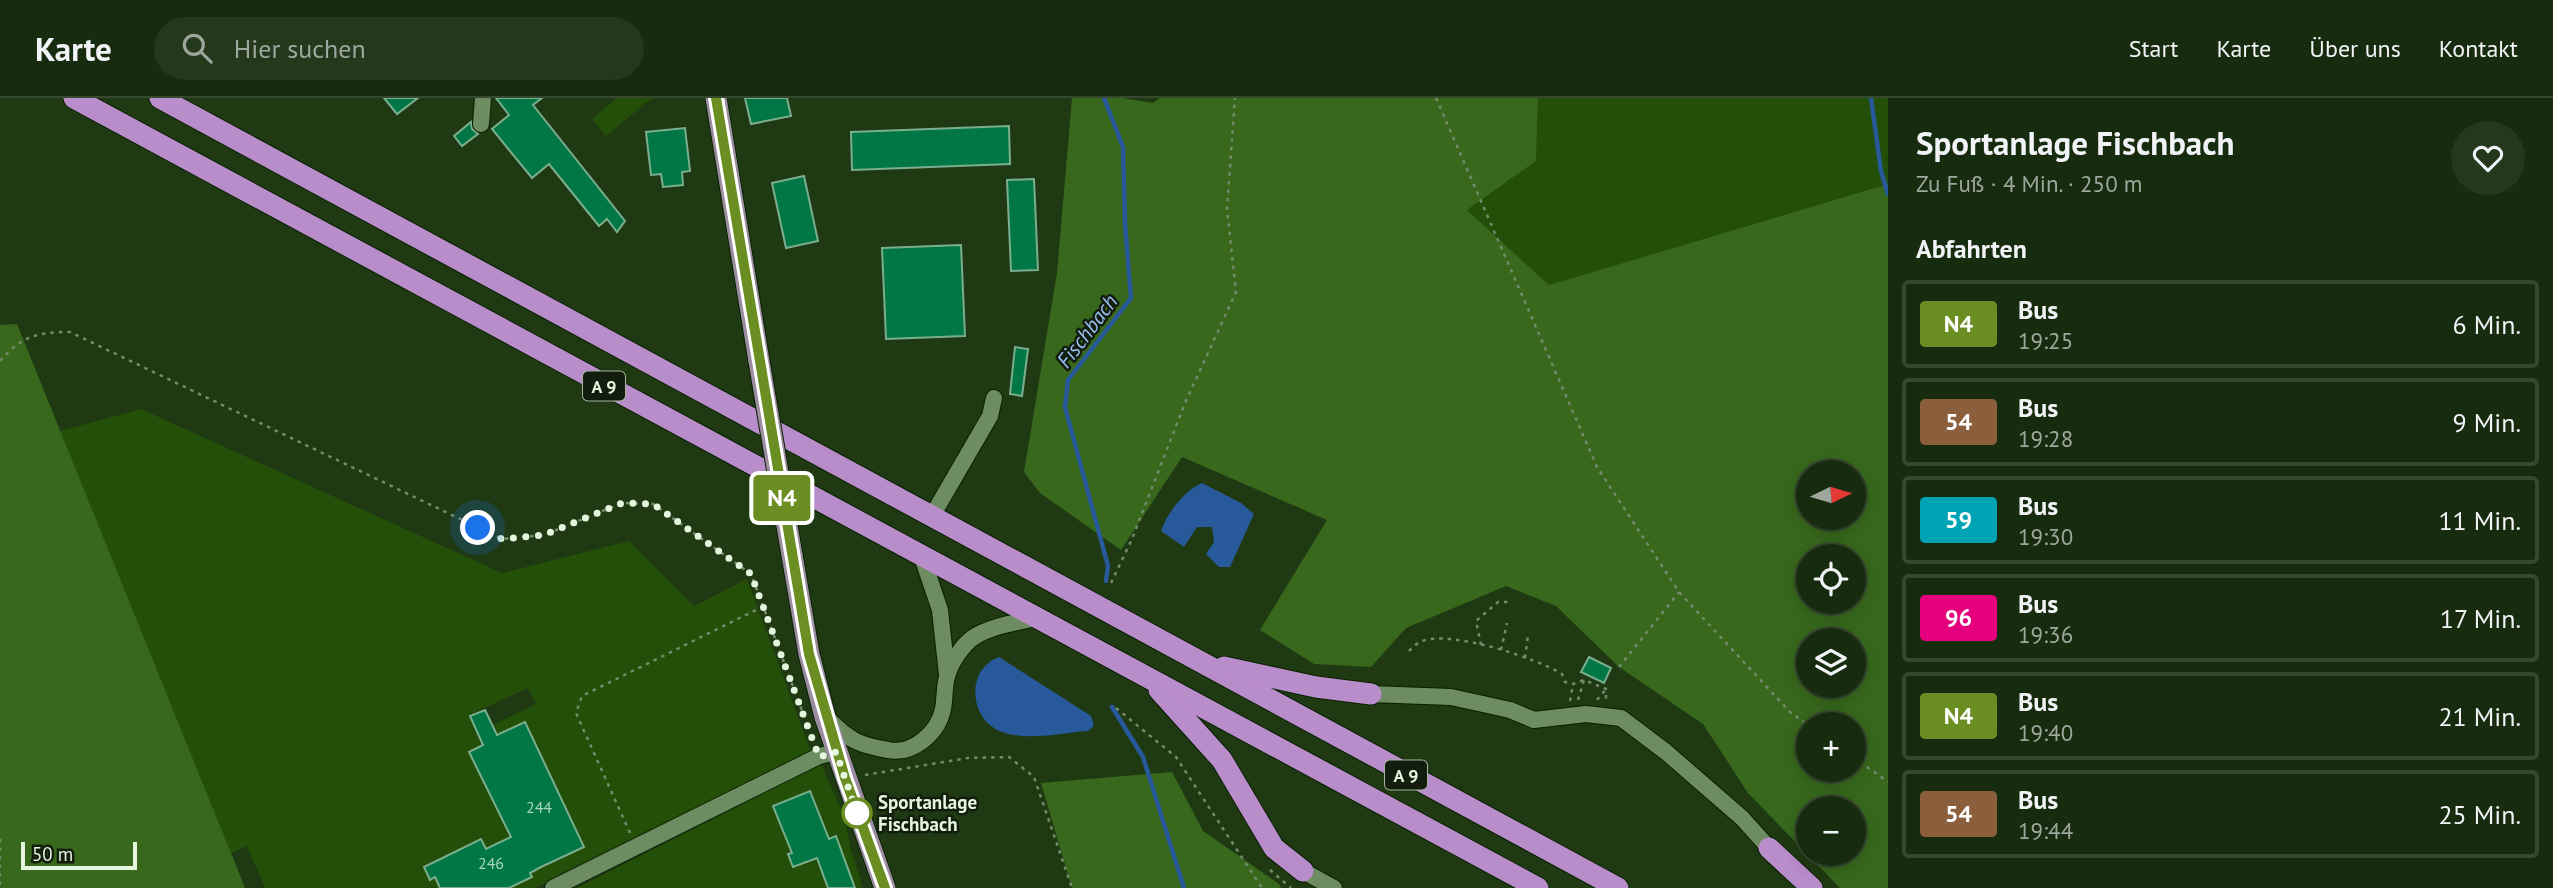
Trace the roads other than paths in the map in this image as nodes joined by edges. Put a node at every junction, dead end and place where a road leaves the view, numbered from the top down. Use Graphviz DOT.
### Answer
graph roads {
  1 [pos="74,98"];
  2 [pos="160,98"];
  3 [pos="483,98"];
  4 [pos="716,98"];
  5 [pos="481,124"];
  6 [pos="994,398"];
  7 [pos="932,516"];
  8 [pos="922,557"];
  9 [pos="1035,618"];
  10 [pos="1195,659"];
  11 [pos="1137,670"];
  12 [pos="947,675"];
  13 [pos="1371,694"];
  14 [pos="825,717"];
  15 [pos="828,755"];
  16 [pos="1769,848"];
  17 [pos="1303,871"];
  18 [pos="553,888"];
  19 [pos="885,888"];
  20 [pos="1334,888"];
  21 [pos="1538,888"];
  22 [pos="1618,888"];
  23 [pos="1812,888"];
  1 -- 8 [label="highway, A 9"];
  2 -- 7 [label="highway, A 9"];
  3 -- 5 [label="lane"];
  4 -- 14 [label="main road, bridge"];
  6 -- 7 [label="lane"];
  7 -- 10 [label="highway, A 9"];
  8 -- 9 [label="highway, A 9"];
  8 -- 12 [label="lane"];
  9 -- 11 [label="highway, A 9"];
  9 -- 12 [label="lane"];
  10 -- 13 [label="highway"];
  10 -- 22 [label="highway, A 9"];
  11 -- 17 [label="highway"];
  11 -- 21 [label="highway, A 9"];
  12 -- 14 [label="lane"];
  13 -- 16 [label="lane"];
  14 -- 15 [label="main road"];
  15 -- 18 [label="lane"];
  15 -- 19 [label="main road"];
  16 -- 23 [label="highway"];
  17 -- 20 [label="lane"];
}
